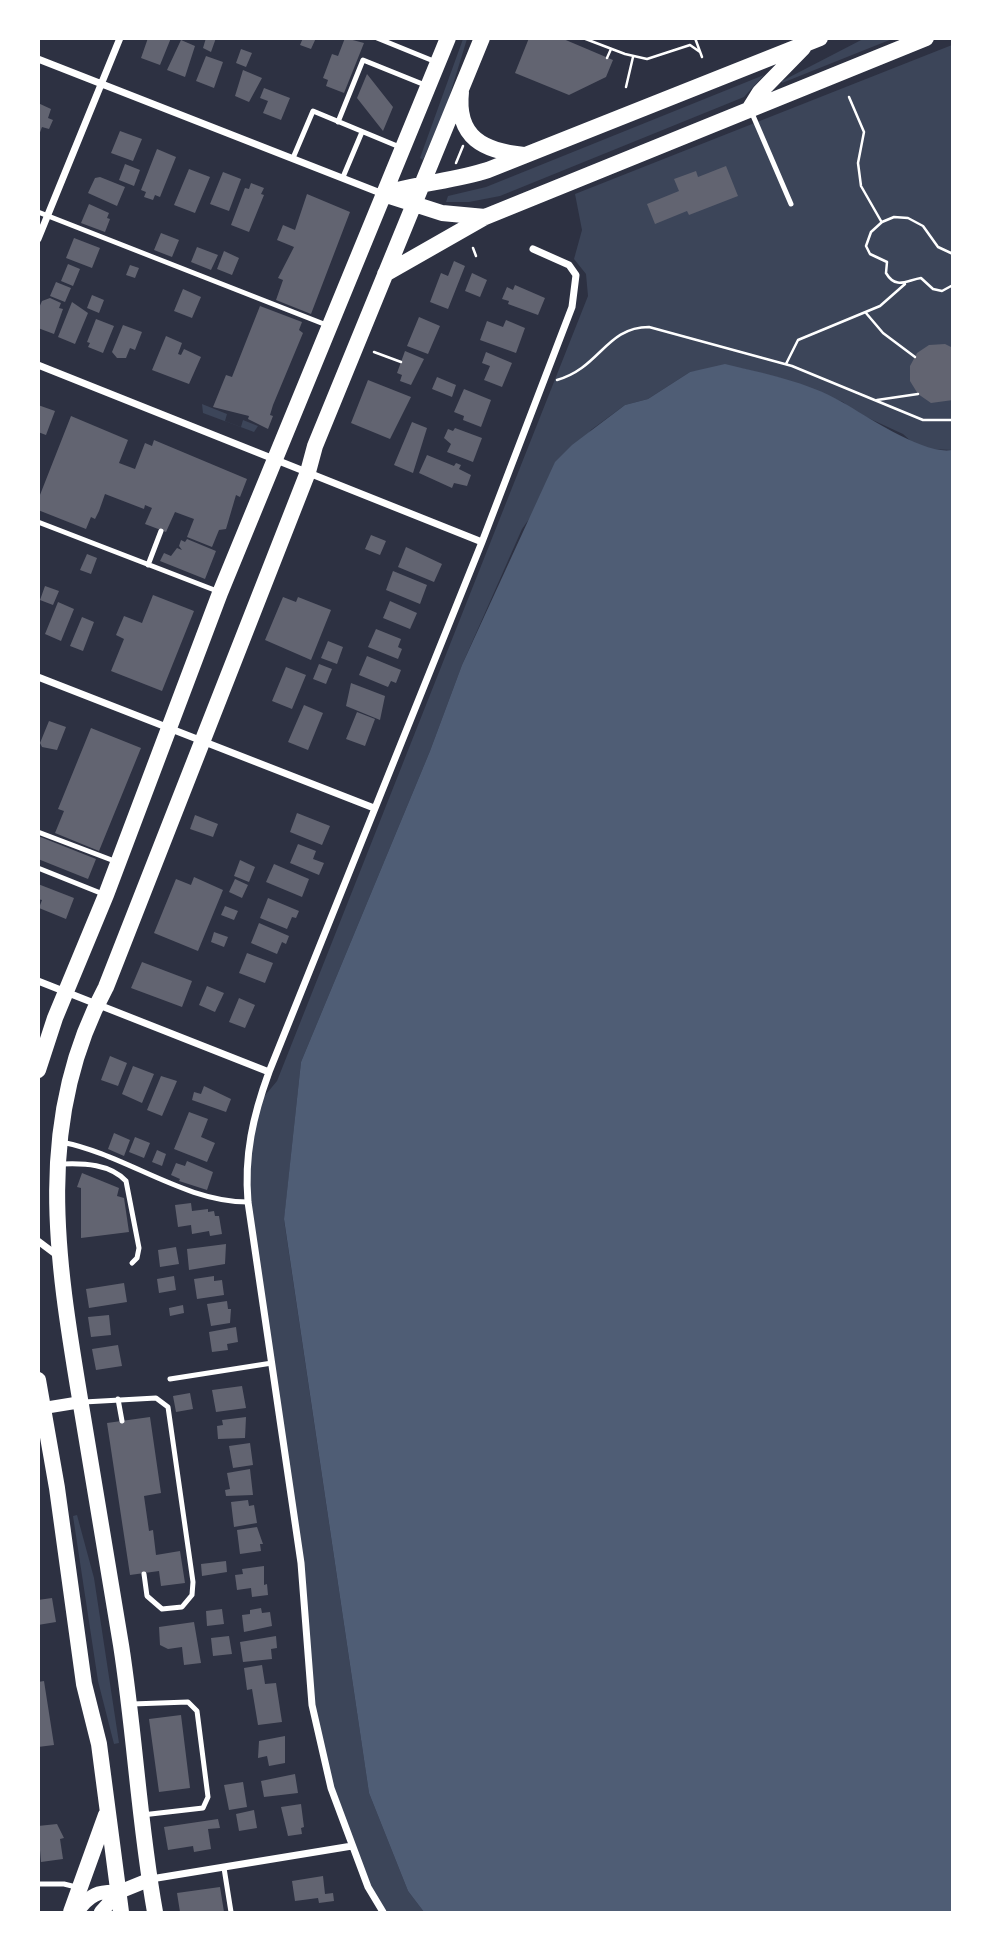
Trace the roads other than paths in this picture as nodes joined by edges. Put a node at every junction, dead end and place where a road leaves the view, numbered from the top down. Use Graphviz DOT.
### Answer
graph roads {
  1 [pos="120,38"];
  2 [pos="377,38"];
  3 [pos="448,38"];
  4 [pos="482,38"];
  5 [pos="926,38"];
  6 [pos="814,41"];
  7 [pos="38,59"];
  8 [pos="438,63"];
  9 [pos="102,83"];
  10 [pos="462,83"];
  11 [pos="429,86"];
  12 [pos="750,108"];
  13 [pos="338,122"];
  14 [pos="362,132"];
  15 [pos="402,148"];
  16 [pos="526,156"];
  17 [pos="293,158"];
  18 [pos="343,177"];
  19 [pos="421,182"];
  20 [pos="383,194"];
  21 [pos="791,204"];
  22 [pos="411,205"];
  23 [pos="38,212"];
  24 [pos="48,216"];
  25 [pos="485,217"];
  26 [pos="38,239"];
  27 [pos="533,249"];
  28 [pos="384,274"];
  29 [pos="329,326"];
  30 [pos="38,365"];
  31 [pos="275,460"];
  32 [pos="308,472"];
  33 [pos="38,522"];
  34 [pos="161,531"];
  35 [pos="482,542"];
  36 [pos="148,565"];
  37 [pos="220,593"];
  38 [pos="38,677"];
  39 [pos="169,728"];
  40 [pos="202,741"];
  41 [pos="374,808"];
  42 [pos="38,832"];
  43 [pos="117,862"];
  44 [pos="38,868"];
  45 [pos="106,895"];
  46 [pos="38,981"];
  47 [pos="66,992"];
  48 [pos="97,1004"];
  49 [pos="38,1070"];
  50 [pos="269,1072"];
  51 [pos="58,1142"];
  52 [pos="56,1164"];
  53 [pos="248,1202"];
  54 [pos="38,1241"];
  55 [pos="59,1256"];
  56 [pos="132,1263"];
  57 [pos="272,1363"];
  58 [pos="170,1379"];
  59 [pos="38,1380"];
  60 [pos="118,1399"];
  61 [pos="80,1402"];
  62 [pos="40,1409"];
  63 [pos="122,1421"];
  64 [pos="144,1574"];
  65 [pos="128,1704"];
  66 [pos="108,1809"];
  67 [pos="142,1815"];
  68 [pos="352,1846"];
  69 [pos="224,1868"];
  70 [pos="151,1879"];
  71 [pos="38,1884"];
  72 [pos="79,1888"];
  73 [pos="119,1892"];
  74 [pos="71,1913"];
  75 [pos="77,1913"];
  76 [pos="100,1913"];
  77 [pos="121,1913"];
  78 [pos="155,1913"];
  79 [pos="231,1913"];
  80 [pos="383,1913"];
  1 -- 9 [label="street"];
  2 -- 8 [label="lane"];
  3 -- 8 [label="main road"];
  4 -- 10 [label="main road"];
  5 -- 12 [label="main road"];
  6 -- 12 [label="main road"];
  6 -- 16 [label="main road"];
  7 -- 9 [label="street"];
  8 -- 11 [label="main road"];
  9 -- 17 [label="street"];
  9 -- 24 [label="street"];
  10 -- 16 [label="main road"];
  10 -- 19 [label="main road"];
  11 -- 13 [label="lane"];
  11 -- 15 [label="main road"];
  12 -- 21 [label="lane"];
  12 -- 25 [label="main road"];
  13 -- 14 [label="lane"];
  13 -- 17 [label="lane"];
  14 -- 15 [label="lane"];
  14 -- 18 [label="lane"];
  15 -- 20 [label="main road"];
  16 -- 19 [label="main road"];
  17 -- 18 [label="street"];
  18 -- 20 [label="street"];
  19 -- 20 [label="main road"];
  19 -- 22 [label="main road"];
  20 -- 22 [label="main road"];
  20 -- 29 [label="main road"];
  22 -- 25 [label="main road"];
  22 -- 28 [label="main road"];
  23 -- 24 [label="lane"];
  24 -- 26 [label="street"];
  24 -- 29 [label="lane"];
  25 -- 28 [label="main road"];
  27 -- 35 [label="street"];
  28 -- 32 [label="main road"];
  29 -- 31 [label="main road"];
  30 -- 31 [label="street"];
  31 -- 32 [label="street"];
  31 -- 37 [label="main road"];
  32 -- 35 [label="street"];
  32 -- 40 [label="main road"];
  33 -- 36 [label="lane"];
  34 -- 36 [label="lane"];
  35 -- 41 [label="street"];
  36 -- 37 [label="lane"];
  37 -- 39 [label="main road"];
  38 -- 39 [label="street"];
  39 -- 40 [label="street"];
  39 -- 43 [label="main road"];
  40 -- 41 [label="street"];
  40 -- 48 [label="main road"];
  41 -- 50 [label="street"];
  42 -- 43 [label="lane"];
  43 -- 45 [label="main road"];
  44 -- 45 [label="lane"];
  45 -- 47 [label="main road"];
  46 -- 47 [label="street"];
  47 -- 48 [label="street"];
  47 -- 49 [label="main road"];
  48 -- 50 [label="street"];
  48 -- 51 [label="main road"];
  50 -- 53 [label="street"];
  51 -- 52 [label="main road"];
  51 -- 53 [label="lane"];
  52 -- 55 [label="main road"];
  52 -- 56 [label="lane"];
  53 -- 57 [label="street"];
  54 -- 55 [label="street"];
  55 -- 61 [label="main road"];
  57 -- 58 [label="lane"];
  57 -- 68 [label="street"];
  59 -- 62 [label="main road"];
  60 -- 61 [label="lane"];
  60 -- 63 [label="lane"];
  60 -- 64 [label="lane"];
  61 -- 62 [label="street"];
  61 -- 65 [label="main road"];
  62 -- 66 [label="main road"];
  65 -- 67 [label="main road"];
  65 -- 67 [label="lane"];
  66 -- 72 [label="main road"];
  66 -- 73 [label="main road"];
  67 -- 70 [label="main road"];
  68 -- 69 [label="street"];
  68 -- 80 [label="street"];
  69 -- 70 [label="street"];
  69 -- 79 [label="lane"];
  70 -- 73 [label="main road"];
  70 -- 78 [label="main road"];
  71 -- 72 [label="lane"];
  72 -- 74 [label="main road"];
  73 -- 75 [label="main road"];
  73 -- 76 [label="main road"];
  73 -- 77 [label="main road"];
}
